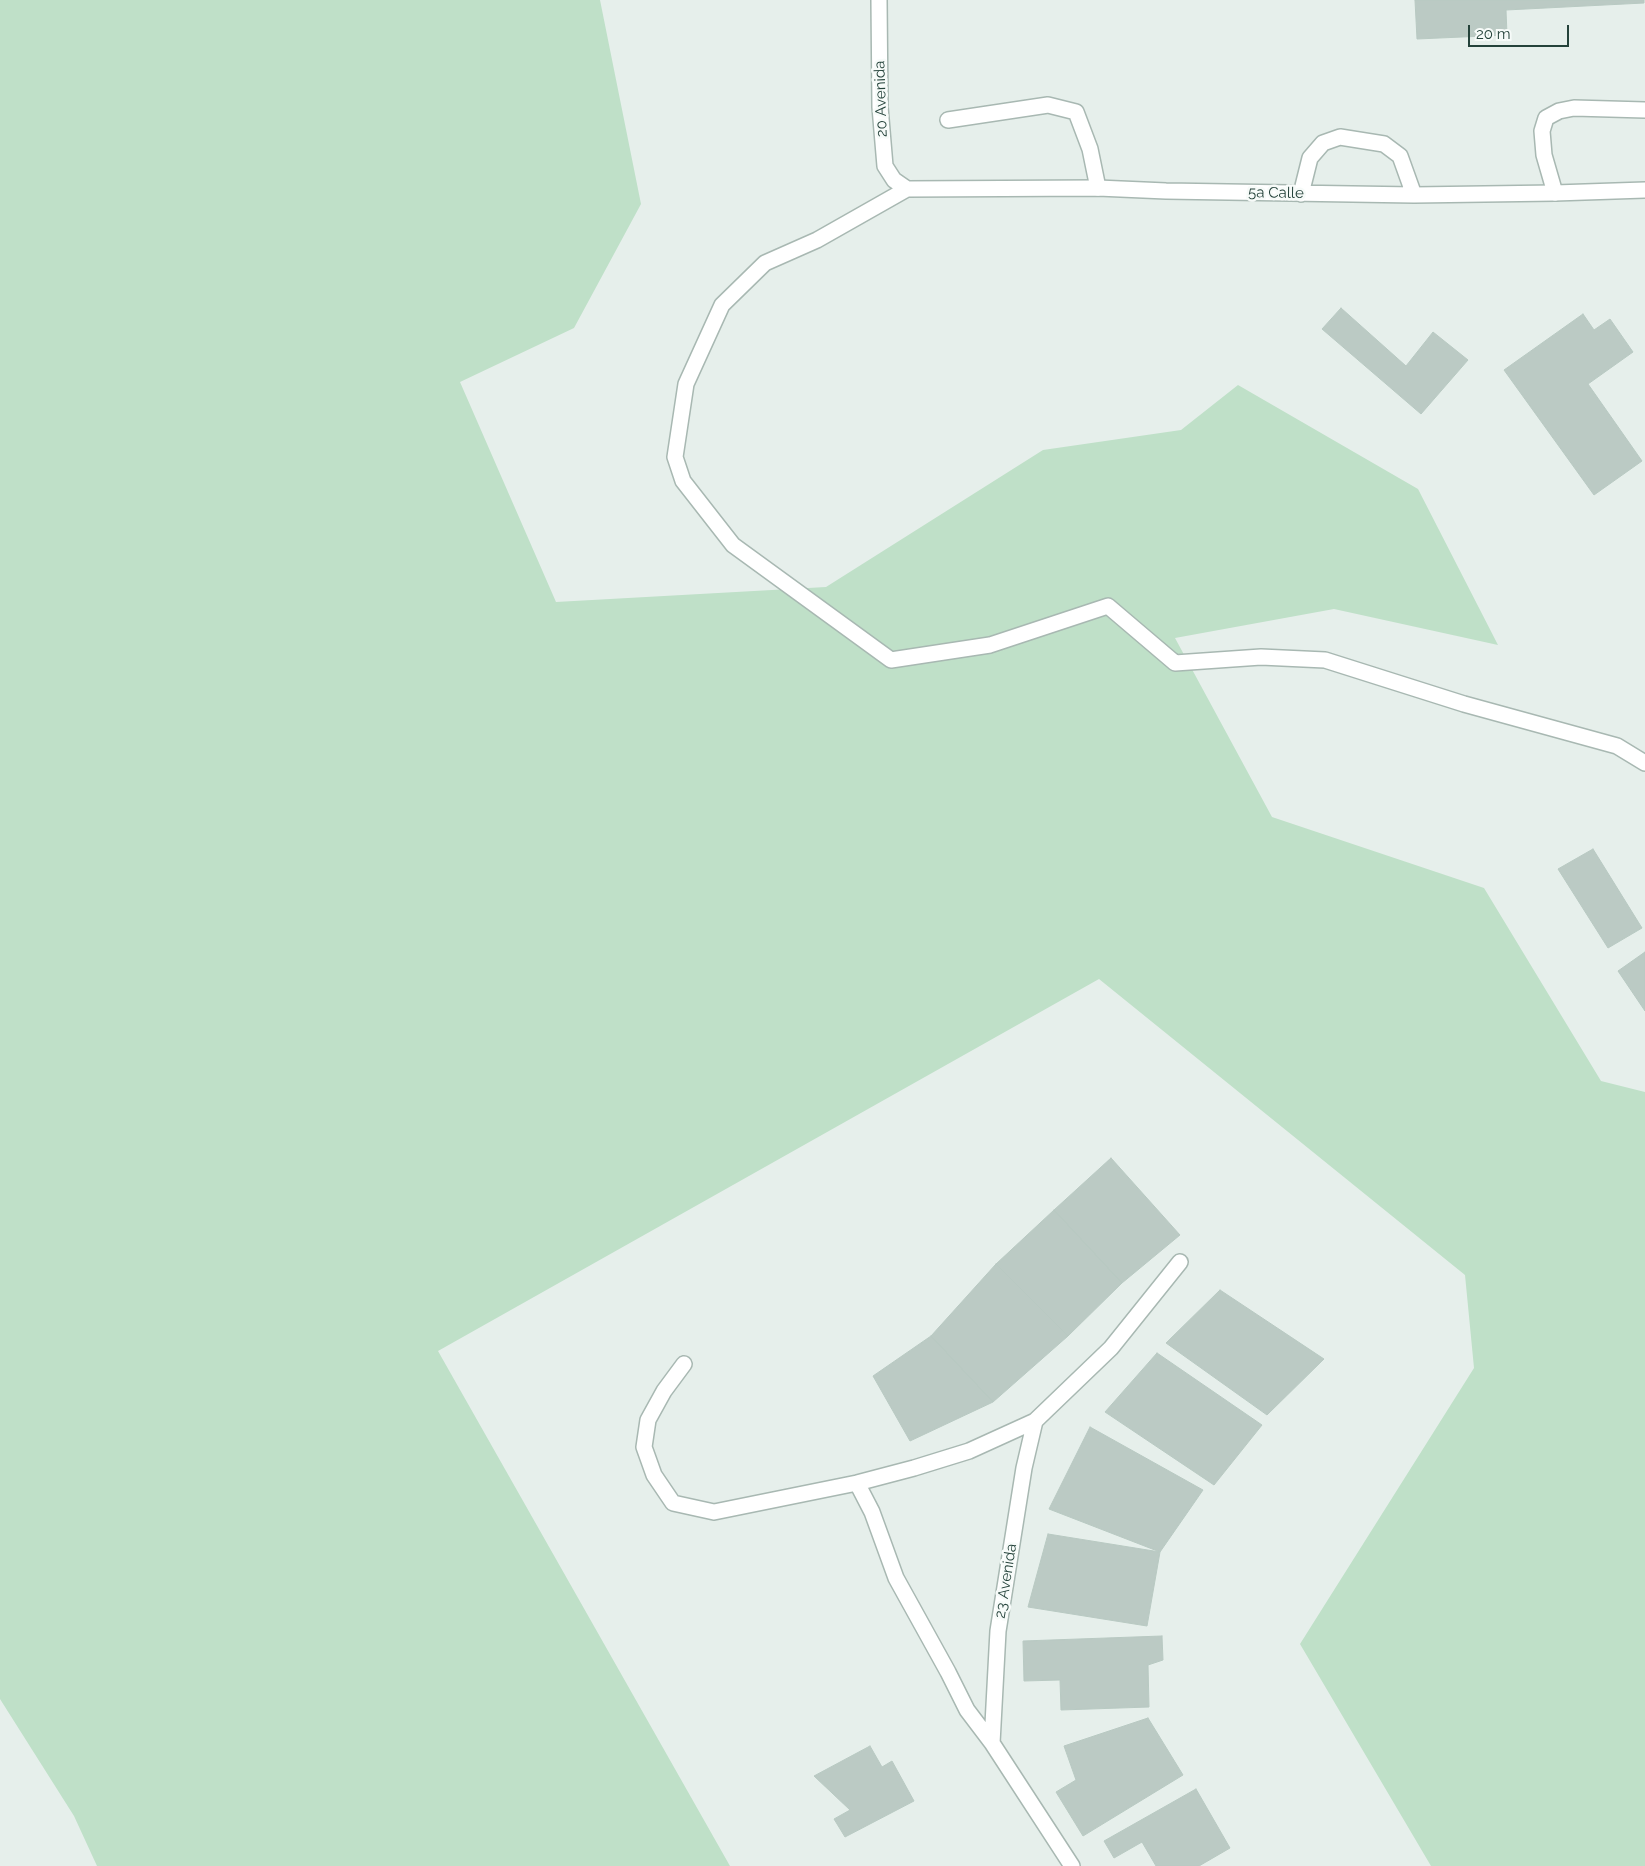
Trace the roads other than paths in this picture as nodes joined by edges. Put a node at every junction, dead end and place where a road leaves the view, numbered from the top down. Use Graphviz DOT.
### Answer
graph roads {
  1 [pos="879,0"];
  2 [pos="1645,110"];
  3 [pos="948,120"];
  4 [pos="1098,188"];
  5 [pos="907,189"];
  6 [pos="1645,190"];
  7 [pos="1555,193"];
  8 [pos="1301,194"];
  9 [pos="1414,195"];
  10 [pos="1645,763"];
  11 [pos="1180,1262"];
  12 [pos="684,1364"];
  13 [pos="1035,1421"];
  14 [pos="857,1483"];
  15 [pos="992,1743"];
  16 [pos="1072,1866"];
  1 -- 5 [label="street, 20 Avenida"];
  2 -- 7 [label="street"];
  3 -- 4 [label="street"];
  4 -- 5 [label="street, 5a Calle"];
  4 -- 8 [label="street, 5a Calle"];
  5 -- 10 [label="street"];
  6 -- 7 [label="street, 5a Calle"];
  7 -- 9 [label="street, 5a Calle"];
  8 -- 9 [label="street, 5a Calle"];
  8 -- 9 [label="street"];
  11 -- 13 [label="street"];
  12 -- 14 [label="street"];
  13 -- 14 [label="street"];
  13 -- 15 [label="street, 23 Avenida"];
  14 -- 15 [label="street"];
  15 -- 16 [label="street"];
}
